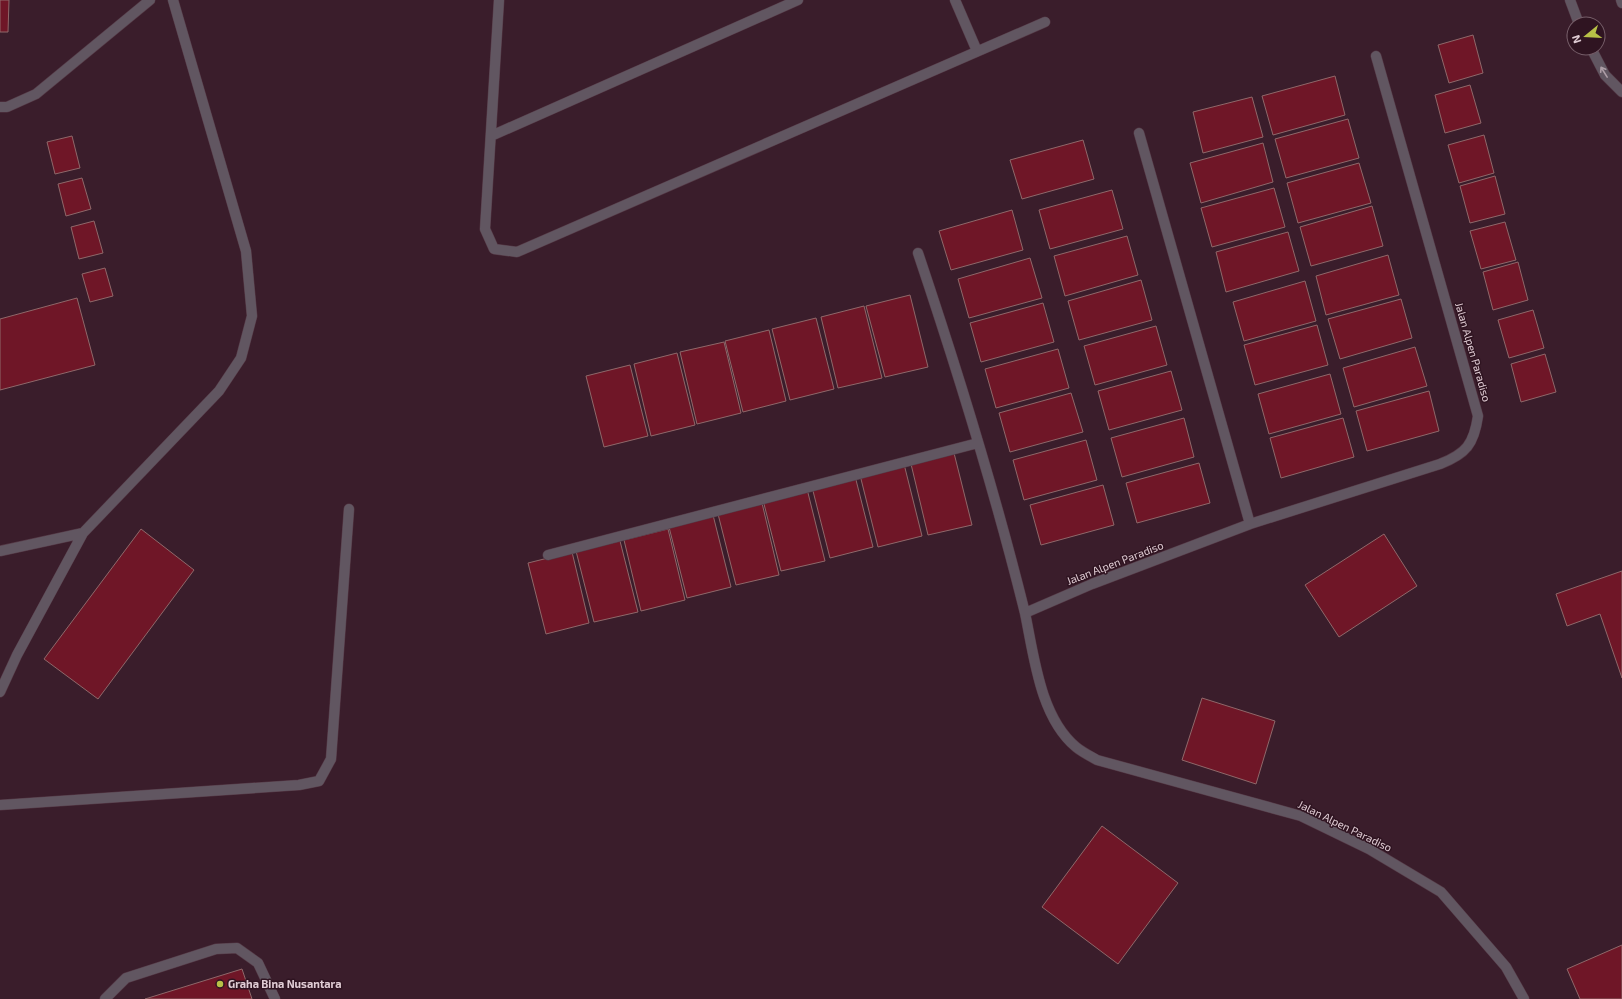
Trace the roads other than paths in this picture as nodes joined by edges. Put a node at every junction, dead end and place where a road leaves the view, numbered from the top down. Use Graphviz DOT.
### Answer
graph roads {
  1 [pos="150,0"];
  2 [pos="173,0"];
  3 [pos="499,0"];
  4 [pos="798,0"];
  5 [pos="955,0"];
  6 [pos="1570,0"];
  7 [pos="1621,0"];
  8 [pos="1622,3"];
  9 [pos="1576,16"];
  10 [pos="1045,22"];
  11 [pos="977,51"];
  12 [pos="1376,56"];
  13 [pos="1595,56"];
  14 [pos="1622,92"];
  15 [pos="0,107"];
  16 [pos="1139,133"];
  17 [pos="491,136"];
  18 [pos="918,253"];
  19 [pos="978,443"];
  20 [pos="350,509"];
  21 [pos="1250,524"];
  22 [pos="83,533"];
  23 [pos="0,550"];
  24 [pos="548,555"];
  25 [pos="1025,613"];
  26 [pos="0,692"];
  27 [pos="0,806"];
  28 [pos="105,999"];
  29 [pos="275,999"];
  30 [pos="1524,999"];
  1 -- 15 [label="street"];
  2 -- 22 [label="street"];
  3 -- 17 [label="street"];
  4 -- 17 [label="street"];
  5 -- 11 [label="street"];
  6 -- 9 [label="street"];
  7 -- 8 [label="street"];
  10 -- 11 [label="street"];
  11 -- 17 [label="street"];
  12 -- 21 [label="street, Jalan Alpen Paradiso"];
  14 -- 13 [label="street, one-way"];
  16 -- 21 [label="street"];
  18 -- 19 [label="street"];
  19 -- 24 [label="street"];
  19 -- 25 [label="street"];
  20 -- 27 [label="street"];
  21 -- 25 [label="street, Jalan Alpen Paradiso"];
  22 -- 23 [label="street"];
  22 -- 26 [label="street"];
  25 -- 30 [label="street, Jalan Alpen Paradiso"];
  28 -- 29 [label="street"];
}
